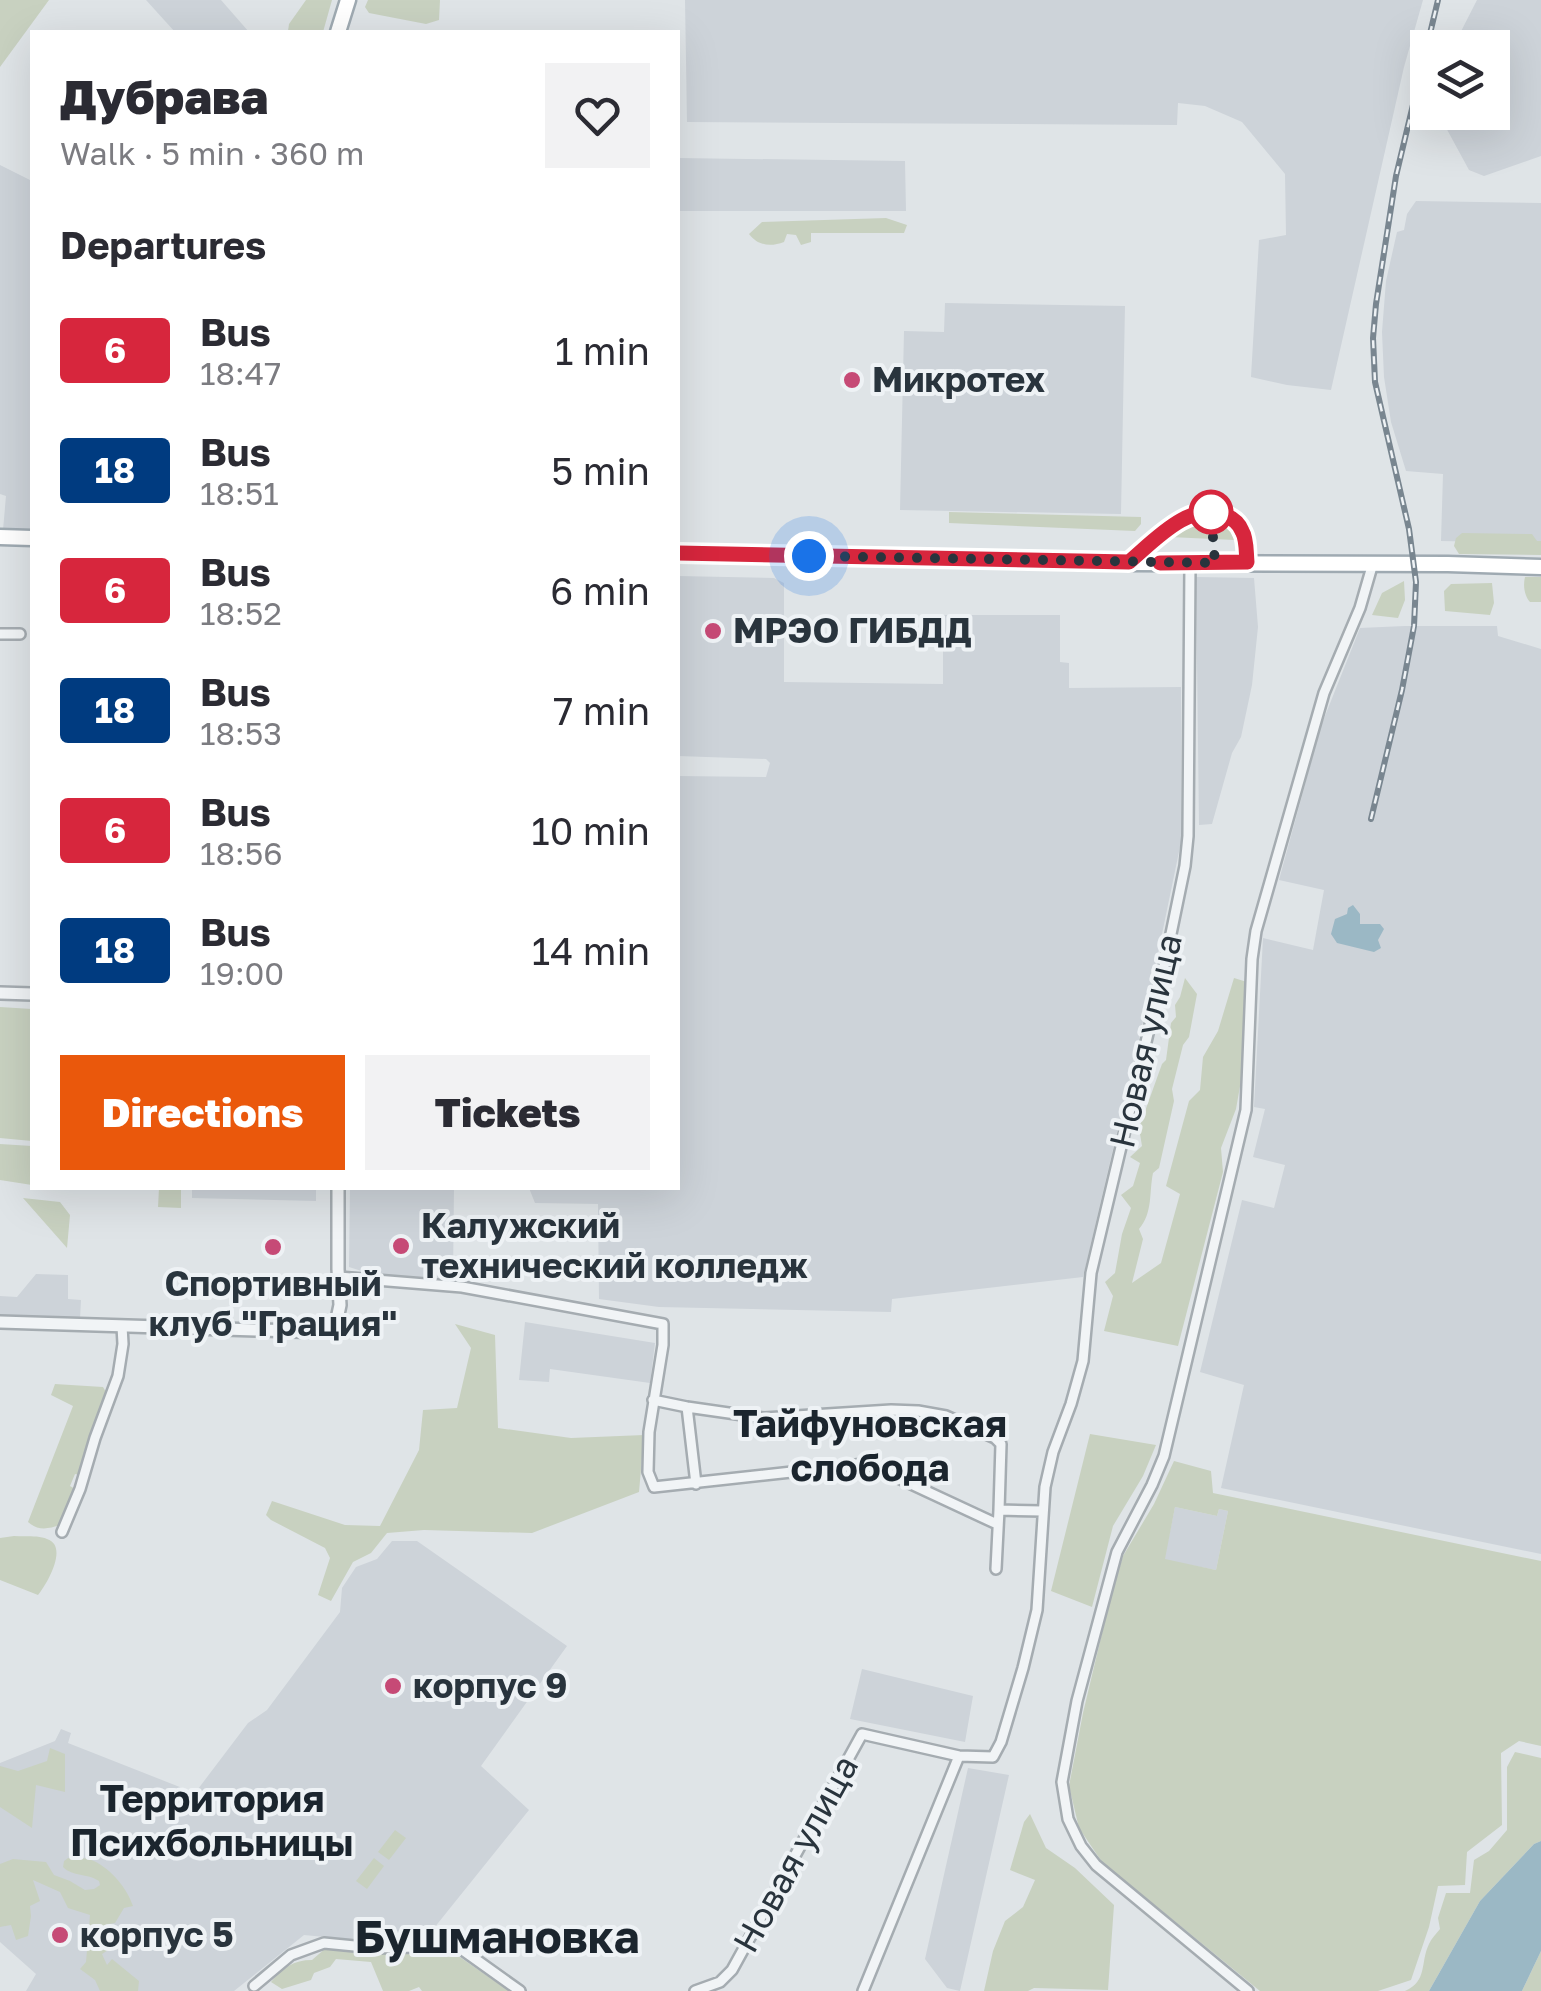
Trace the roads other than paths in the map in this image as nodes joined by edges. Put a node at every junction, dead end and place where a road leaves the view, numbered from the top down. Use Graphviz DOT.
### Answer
graph roads {
  1 [pos="348,0"];
  2 [pos="339,30"];
  3 [pos="0,537"];
  4 [pos="30,538"];
  5 [pos="680,553"];
  6 [pos="1190,563"];
  7 [pos="1373,564"];
  8 [pos="1541,567"];
  9 [pos="0,634"];
  10 [pos="20,634"];
  11 [pos="0,993"];
  12 [pos="30,994"];
  13 [pos="338,1190"];
  14 [pos="339,1278"];
  15 [pos="0,1322"];
  16 [pos="122,1326"];
  17 [pos="653,1400"];
  18 [pos="688,1408"];
  19 [pos="696,1484"];
  20 [pos="998,1510"];
  21 [pos="1042,1512"];
  22 [pos="997,1524"];
  23 [pos="62,1532"];
  24 [pos="996,1569"];
  25 [pos="958,1756"];
  26 [pos="254,1986"];
  27 [pos="520,1991"];
  28 [pos="696,1991"];
  29 [pos="863,1991"];
  30 [pos="1248,1991"];
  1 -- 2 [label="main road"];
  3 -- 4 [label="main road"];
  5 -- 6 [label="main road"];
  6 -- 7 [label="main road"];
  6 -- 21 [label="street, Новая улица"];
  7 -- 8 [label="main road"];
  7 -- 30 [label="street"];
  9 -- 10 [label="street"];
  11 -- 12 [label="street"];
  13 -- 14 [label="street"];
  14 -- 16 [label="street"];
  14 -- 17 [label="street"];
  15 -- 16 [label="street"];
  16 -- 23 [label="street"];
  17 -- 18 [label="street"];
  17 -- 19 [label="street"];
  18 -- 19 [label="street"];
  18 -- 20 [label="street"];
  19 -- 22 [label="street"];
  20 -- 21 [label="street"];
  20 -- 22 [label="street"];
  21 -- 25 [label="street, Новая улица"];
  22 -- 24 [label="street"];
  25 -- 28 [label="street, Новая улица"];
  25 -- 29 [label="street"];
  26 -- 27 [label="street"];
}
